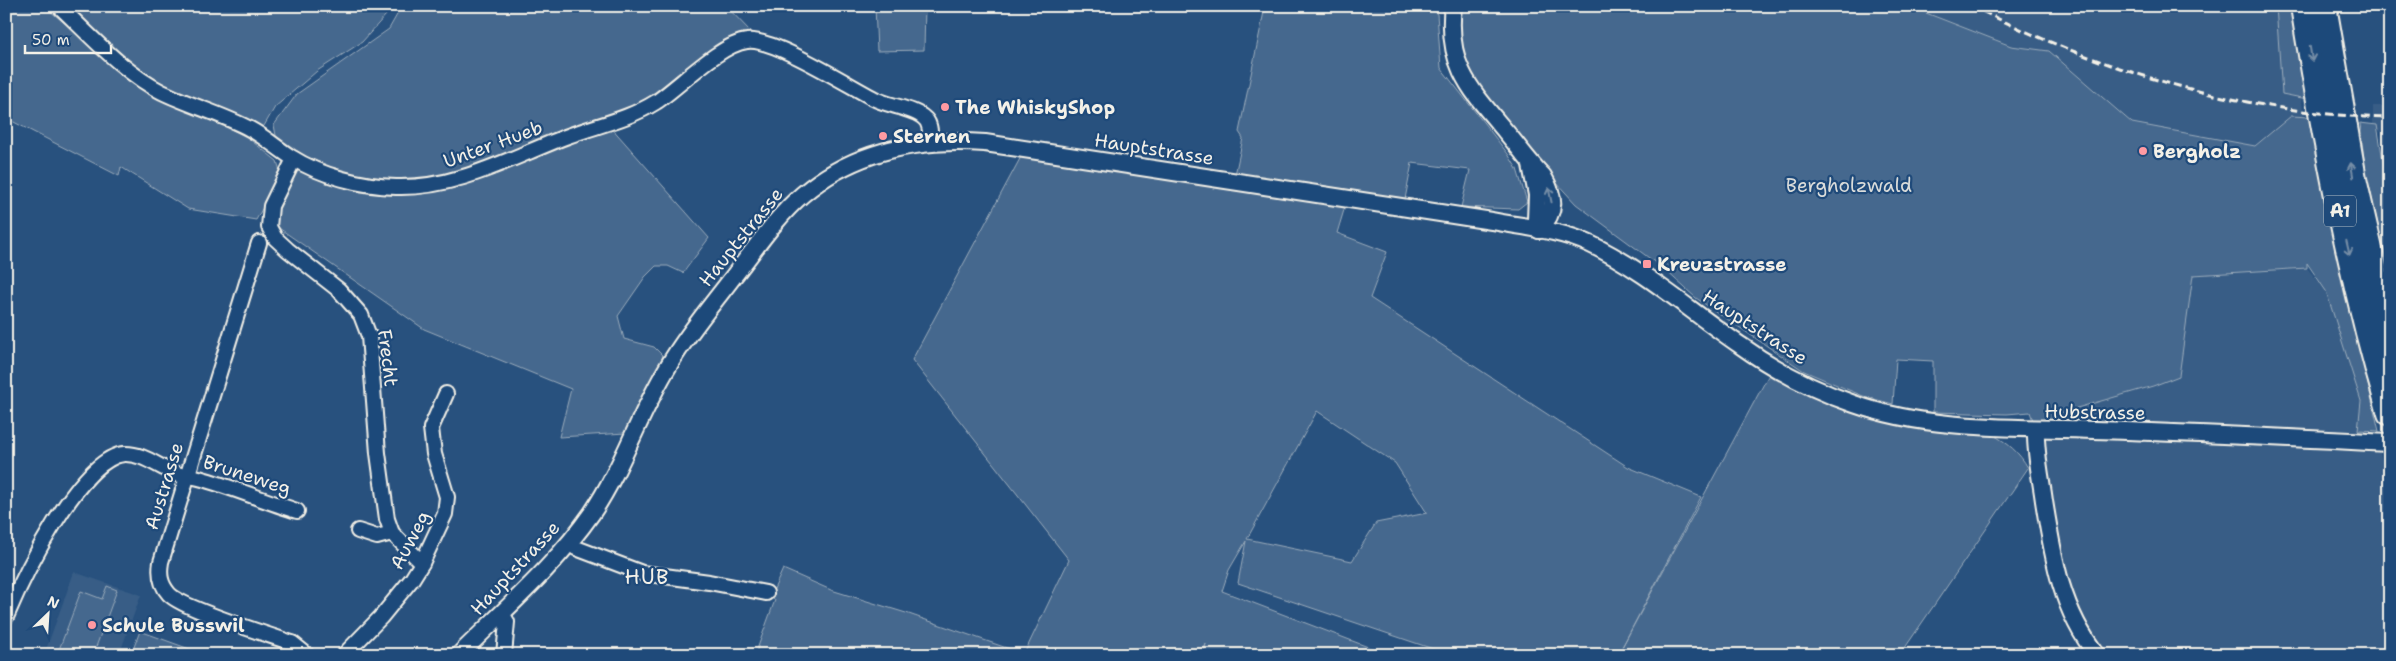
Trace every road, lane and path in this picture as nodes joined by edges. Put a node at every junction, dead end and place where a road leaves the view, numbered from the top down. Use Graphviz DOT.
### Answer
graph roads {
  1 [pos="58,6"];
  2 [pos="1453,6"];
  3 [pos="2303,6"];
  4 [pos="2324,6"];
  5 [pos="931,141"];
  6 [pos="294,158"];
  7 [pos="1540,230"];
  8 [pos="259,243"];
  9 [pos="2390,337"];
  10 [pos="446,394"];
  11 [pos="2390,413"];
  12 [pos="2036,429"];
  13 [pos="2390,443"];
  14 [pos="186,476"];
  15 [pos="297,511"];
  16 [pos="358,531"];
  17 [pos="392,533"];
  18 [pos="569,543"];
  19 [pos="422,563"];
  20 [pos="766,593"];
  21 [pos="502,613"];
  22 [pos="6,617"];
  23 [pos="307,655"];
  24 [pos="344,655"];
  25 [pos="459,655"];
  26 [pos="504,655"];
  27 [pos="2097,655"];
  1 -- 6 [label="street, Unter Hueb"];
  2 -- 7 [label="street"];
  3 -- 11 [label="highway, A1, one-way"];
  9 -- 4 [label="highway, A1, one-way"];
  5 -- 6 [label="street, Unter Hueb"];
  5 -- 7 [label="street, Hauptstrasse"];
  5 -- 18 [label="street, Hauptstrasse"];
  6 -- 17 [label="street, Frecht"];
  7 -- 12 [label="street, Hauptstrasse"];
  8 -- 14 [label="street, Austrasse"];
  10 -- 19 [label="street, Auweg"];
  12 -- 13 [label="street, Hubstrasse"];
  12 -- 27 [label="street, Hubstrasse"];
  14 -- 15 [label="street, Bruneweg"];
  14 -- 22 [label="street, Bruneweg"];
  14 -- 23 [label="street, Austrasse"];
  16 -- 17 [label="street"];
  17 -- 19 [label="street, Frecht"];
  18 -- 20 [label="street"];
  18 -- 21 [label="street, Hauptstrasse"];
  19 -- 24 [label="street, Auweg"];
  21 -- 25 [label="street, Hauptstrasse"];
  21 -- 26 [label="street"];
}
